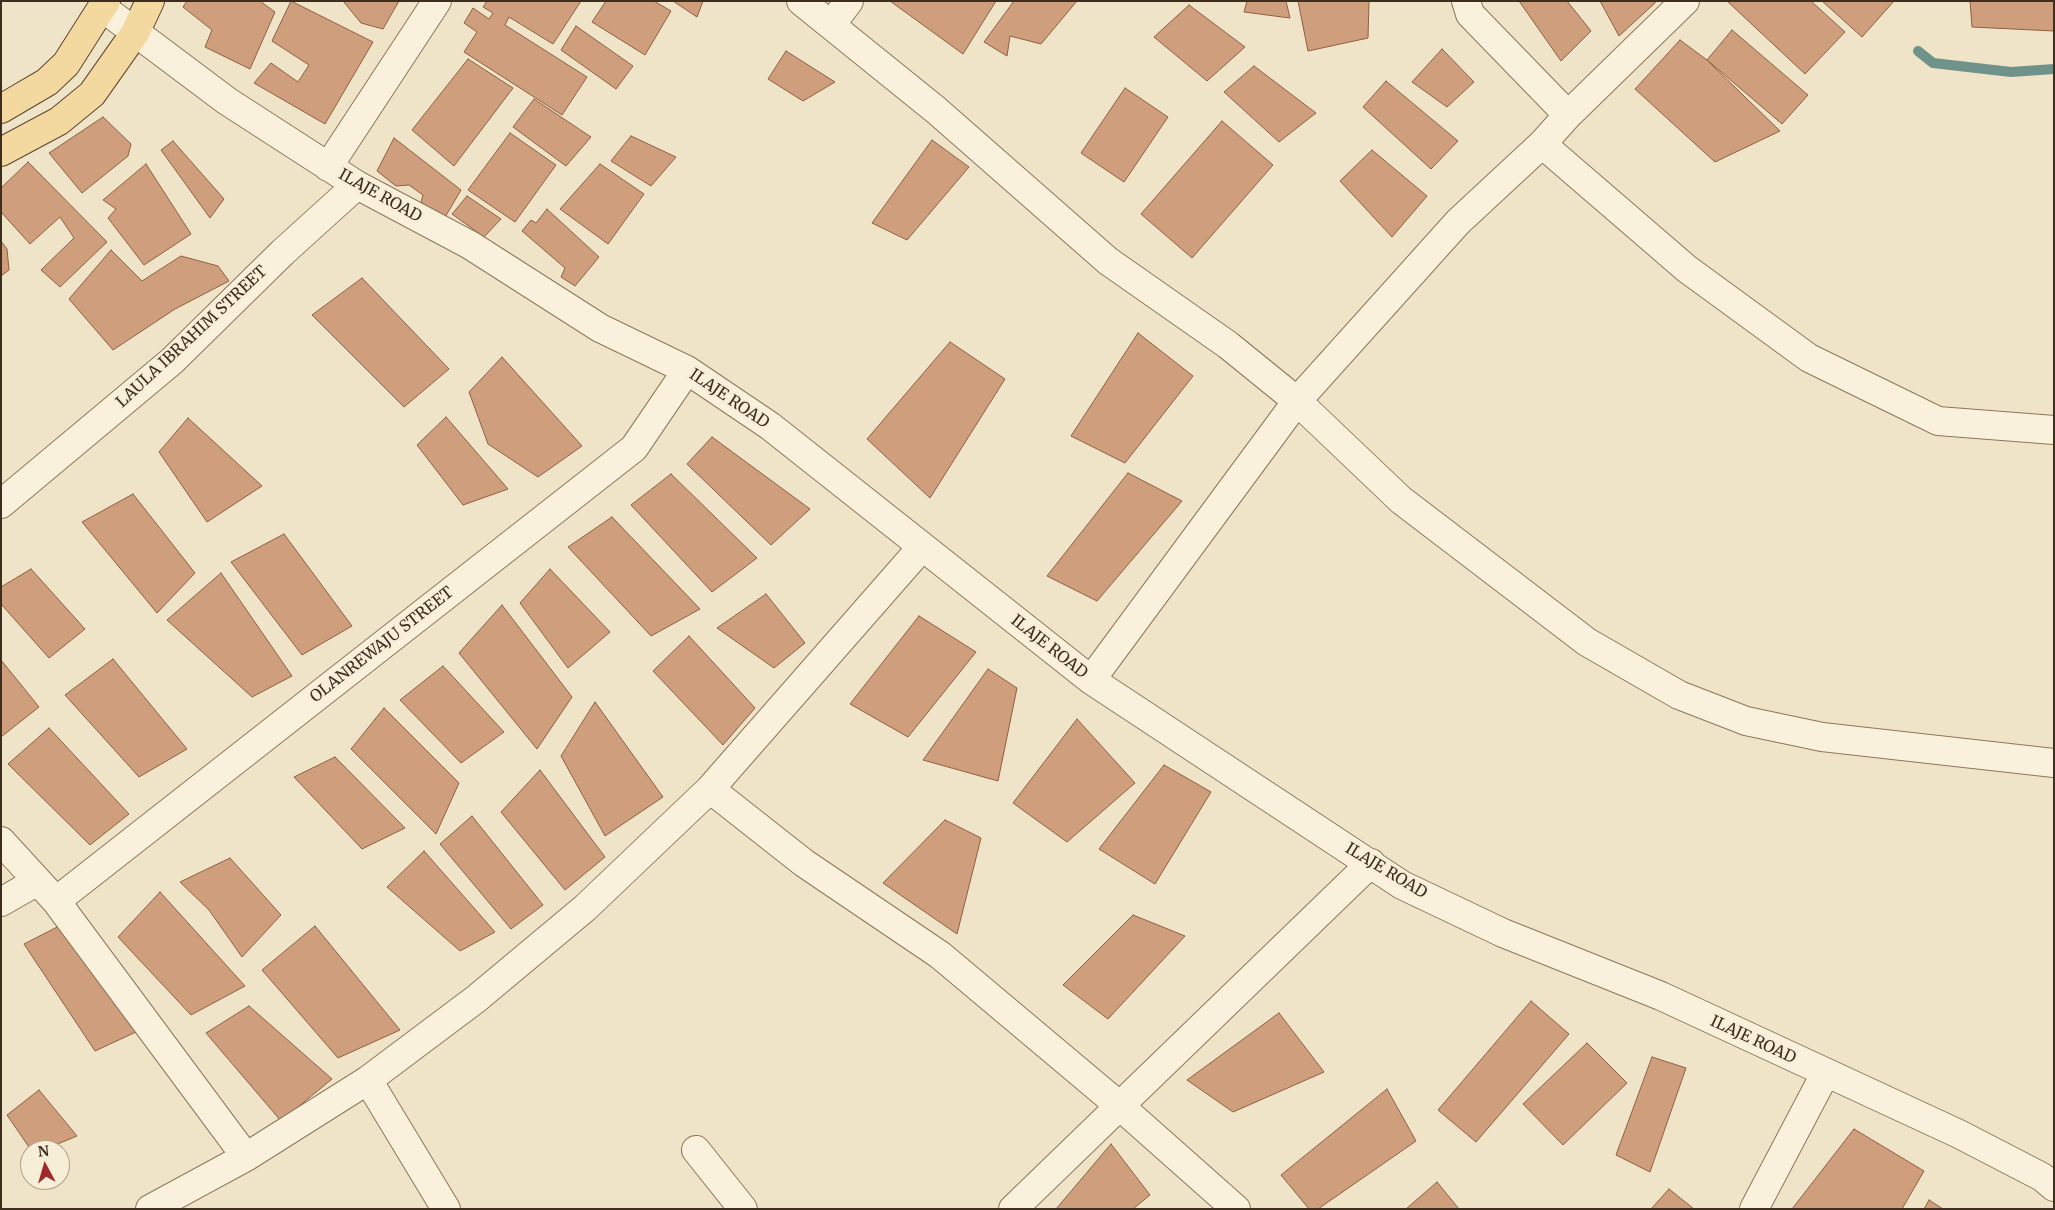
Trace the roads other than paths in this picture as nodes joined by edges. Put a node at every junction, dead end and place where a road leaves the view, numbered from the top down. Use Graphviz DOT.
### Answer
graph roads {
  1 [pos="150,1"];
  2 [pos="437,1"];
  3 [pos="801,1"];
  4 [pos="849,1"];
  5 [pos="1466,1"];
  6 [pos="1685,1"];
  7 [pos="104,5"];
  8 [pos="831,25"];
  9 [pos="135,33"];
  10 [pos="1,109"];
  11 [pos="1568,115"];
  12 [pos="1542,144"];
  13 [pos="1,152"];
  14 [pos="328,167"];
  15 [pos="357,185"];
  16 [pos="687,370"];
  17 [pos="1297,401"];
  18 [pos="2054,430"];
  19 [pos="1,504"];
  20 [pos="922,547"];
  21 [pos="1091,680"];
  22 [pos="2054,763"];
  23 [pos="710,789"];
  24 [pos="1,841"];
  25 [pos="1371,863"];
  26 [pos="36,882"];
  27 [pos="56,901"];
  28 [pos="1,902"];
  29 [pos="1825,1074"];
  30 [pos="368,1080"];
  31 [pos="1121,1107"];
  32 [pos="696,1150"];
  33 [pos="246,1157"];
  34 [pos="2050,1177"];
  35 [pos="150,1209"];
  36 [pos="446,1209"];
  37 [pos="743,1209"];
  38 [pos="1013,1209"];
  39 [pos="1236,1209"];
  40 [pos="1754,1209"];
  1 -- 9 [label="main road"];
  2 -- 14 [label="street"];
  3 -- 8 [label="street"];
  4 -- 8 [label="street"];
  5 -- 11 [label="street"];
  6 -- 11 [label="street"];
  7 -- 9 [label="street, ILAJE ROAD"];
  7 -- 10 [label="main road"];
  8 -- 17 [label="street"];
  9 -- 13 [label="main road"];
  9 -- 14 [label="street, ILAJE ROAD"];
  11 -- 12 [label="street"];
  12 -- 17 [label="street"];
  12 -- 18 [label="street"];
  14 -- 15 [label="street, ILAJE ROAD"];
  15 -- 16 [label="street, ILAJE ROAD"];
  15 -- 19 [label="street, LAULA IBRAHIM STREET"];
  16 -- 20 [label="street, ILAJE ROAD"];
  16 -- 27 [label="street, OLANREWAJU STREET"];
  17 -- 21 [label="street"];
  17 -- 22 [label="street"];
  20 -- 21 [label="street, ILAJE ROAD"];
  20 -- 23 [label="street"];
  21 -- 25 [label="street, ILAJE ROAD"];
  23 -- 30 [label="street"];
  23 -- 31 [label="street"];
  24 -- 26 [label="street"];
  25 -- 29 [label="street, ILAJE ROAD"];
  25 -- 31 [label="street"];
  26 -- 27 [label="street"];
  26 -- 28 [label="street"];
  27 -- 33 [label="street"];
  29 -- 34 [label="street, ILAJE ROAD"];
  29 -- 40 [label="street"];
  30 -- 33 [label="street"];
  30 -- 36 [label="street"];
  31 -- 38 [label="street"];
  31 -- 39 [label="street"];
  32 -- 37 [label="street"];
  33 -- 35 [label="street"];
}
